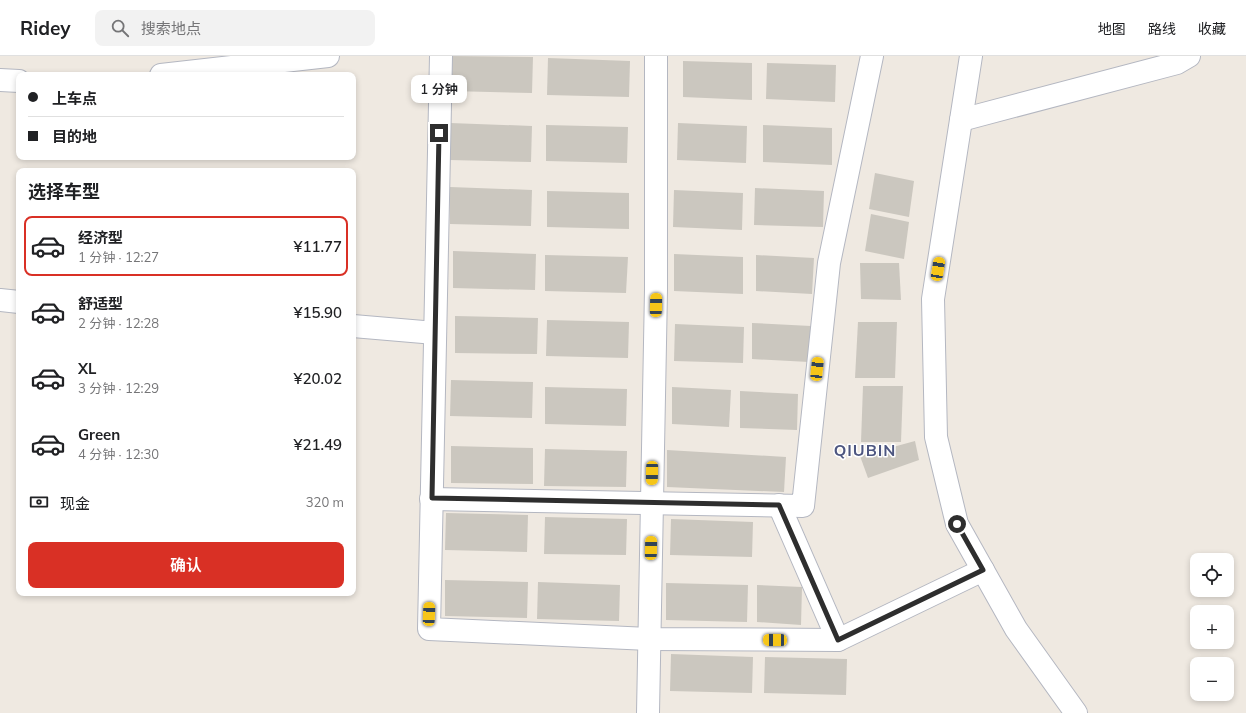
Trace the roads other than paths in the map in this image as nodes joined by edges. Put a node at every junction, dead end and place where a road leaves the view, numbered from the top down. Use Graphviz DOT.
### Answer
graph roads {
  1 [pos="328,56"];
  2 [pos="441,56"];
  3 [pos="656,56"];
  4 [pos="872,56"];
  5 [pos="971,56"];
  6 [pos="1189,56"];
  7 [pos="187,72"];
  8 [pos="0,80"];
  9 [pos="16,81"];
  10 [pos="961,120"];
  11 [pos="0,300"];
  12 [pos="16,302"];
  13 [pos="356,326"];
  14 [pos="435,332"];
  15 [pos="432,498"];
  16 [pos="652,503"];
  17 [pos="779,505"];
  18 [pos="983,570"];
  19 [pos="649,639"];
  20 [pos="838,640"];
  21 [pos="648,713"];
  22 [pos="1076,713"];
  1 -- 7 [label="street"];
  2 -- 14 [label="street"];
  3 -- 16 [label="street"];
  4 -- 17 [label="street"];
  5 -- 10 [label="street"];
  6 -- 10 [label="street"];
  8 -- 9 [label="street"];
  10 -- 18 [label="street"];
  11 -- 12 [label="street"];
  13 -- 14 [label="street"];
  14 -- 15 [label="street"];
  15 -- 16 [label="street"];
  15 -- 19 [label="street"];
  16 -- 17 [label="street"];
  16 -- 19 [label="street"];
  17 -- 20 [label="street"];
  18 -- 20 [label="street"];
  18 -- 22 [label="street"];
  19 -- 20 [label="street"];
  19 -- 21 [label="street"];
}
